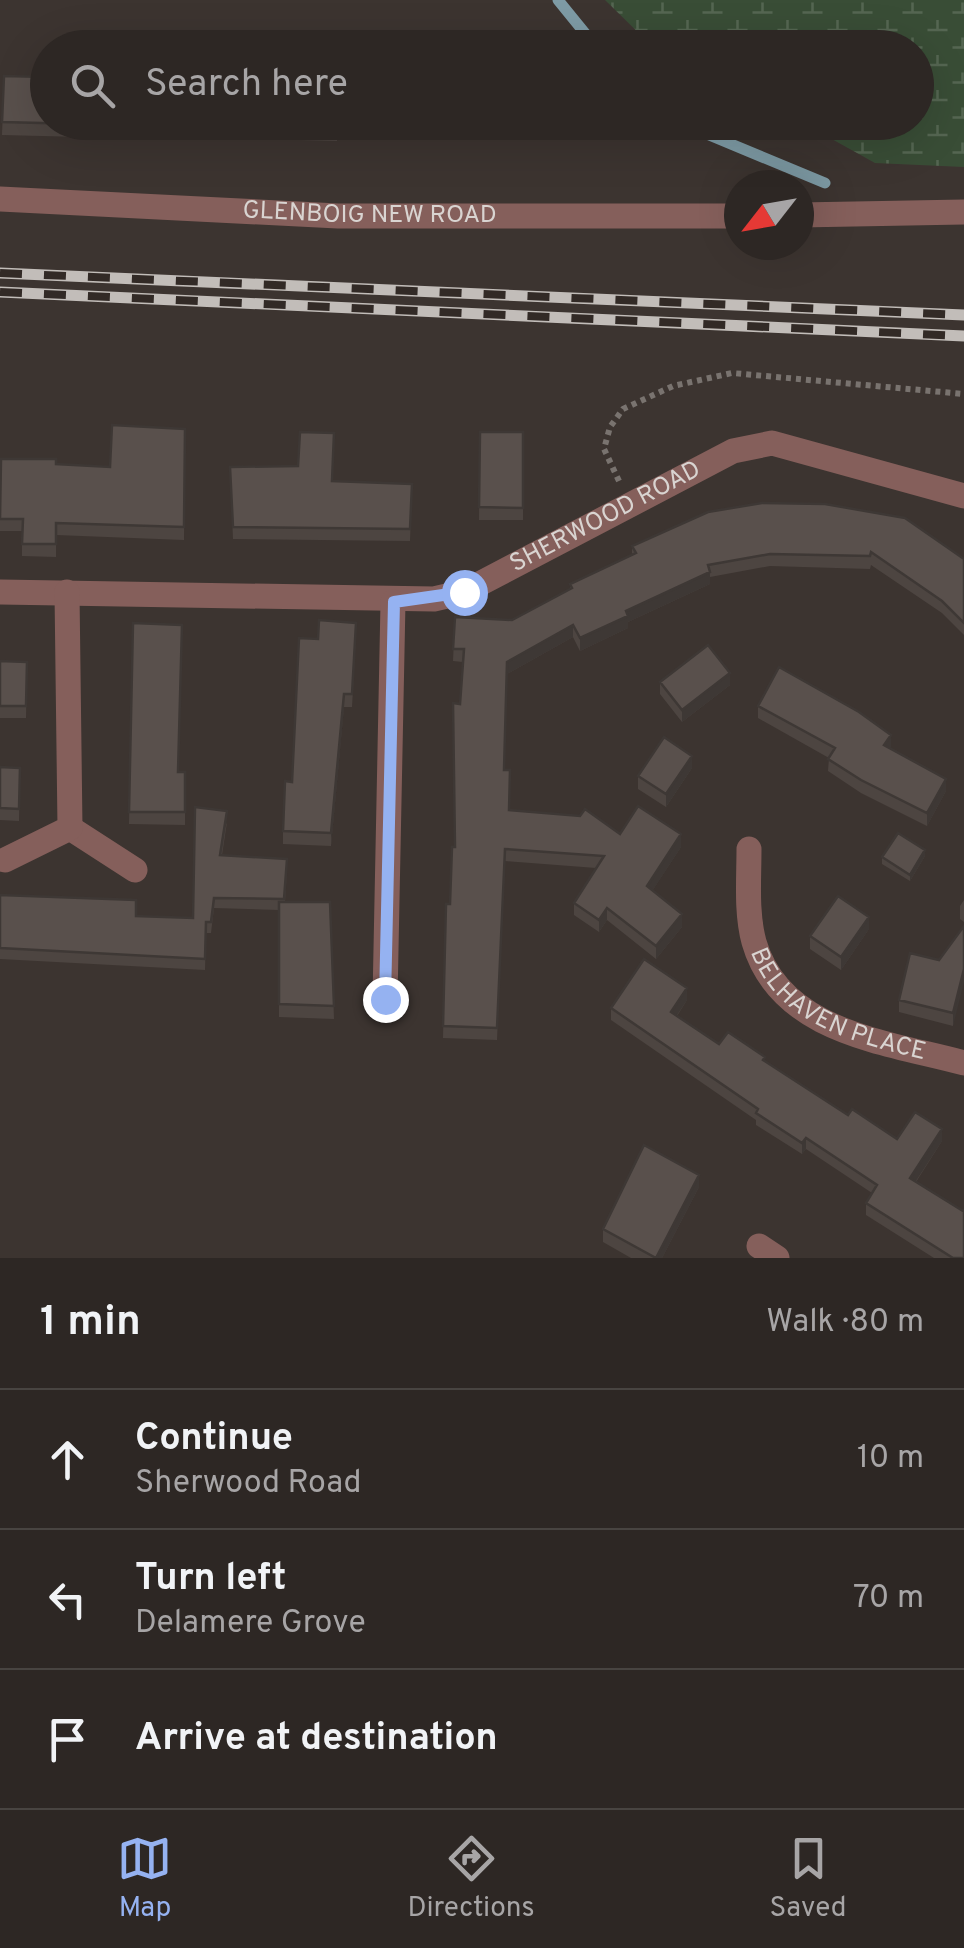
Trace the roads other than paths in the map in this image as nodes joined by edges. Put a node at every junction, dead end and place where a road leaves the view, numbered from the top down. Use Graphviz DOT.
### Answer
graph roads {
  1 [pos="0,200"];
  2 [pos="964,212"];
  3 [pos="814,215"];
  4 [pos="724,216"];
  5 [pos="964,496"];
  6 [pos="0,592"];
  7 [pos="67,592"];
  8 [pos="394,602"];
  9 [pos="70,828"];
  10 [pos="749,850"];
  11 [pos="5,860"];
  12 [pos="135,870"];
  13 [pos="385,999"];
  14 [pos="964,1063"];
  1 -- 4 [label="street, GLENBOIG NEW ROAD"];
  2 -- 3 [label="street"];
  5 -- 8 [label="street, SHERWOOD ROAD"];
  6 -- 7 [label="street, SHERWOOD ROAD"];
  7 -- 8 [label="street, SHERWOOD ROAD"];
  7 -- 9 [label="street"];
  8 -- 13 [label="street"];
  9 -- 11 [label="street"];
  9 -- 12 [label="street"];
  10 -- 14 [label="street, BELHAVEN PLACE"];
}
